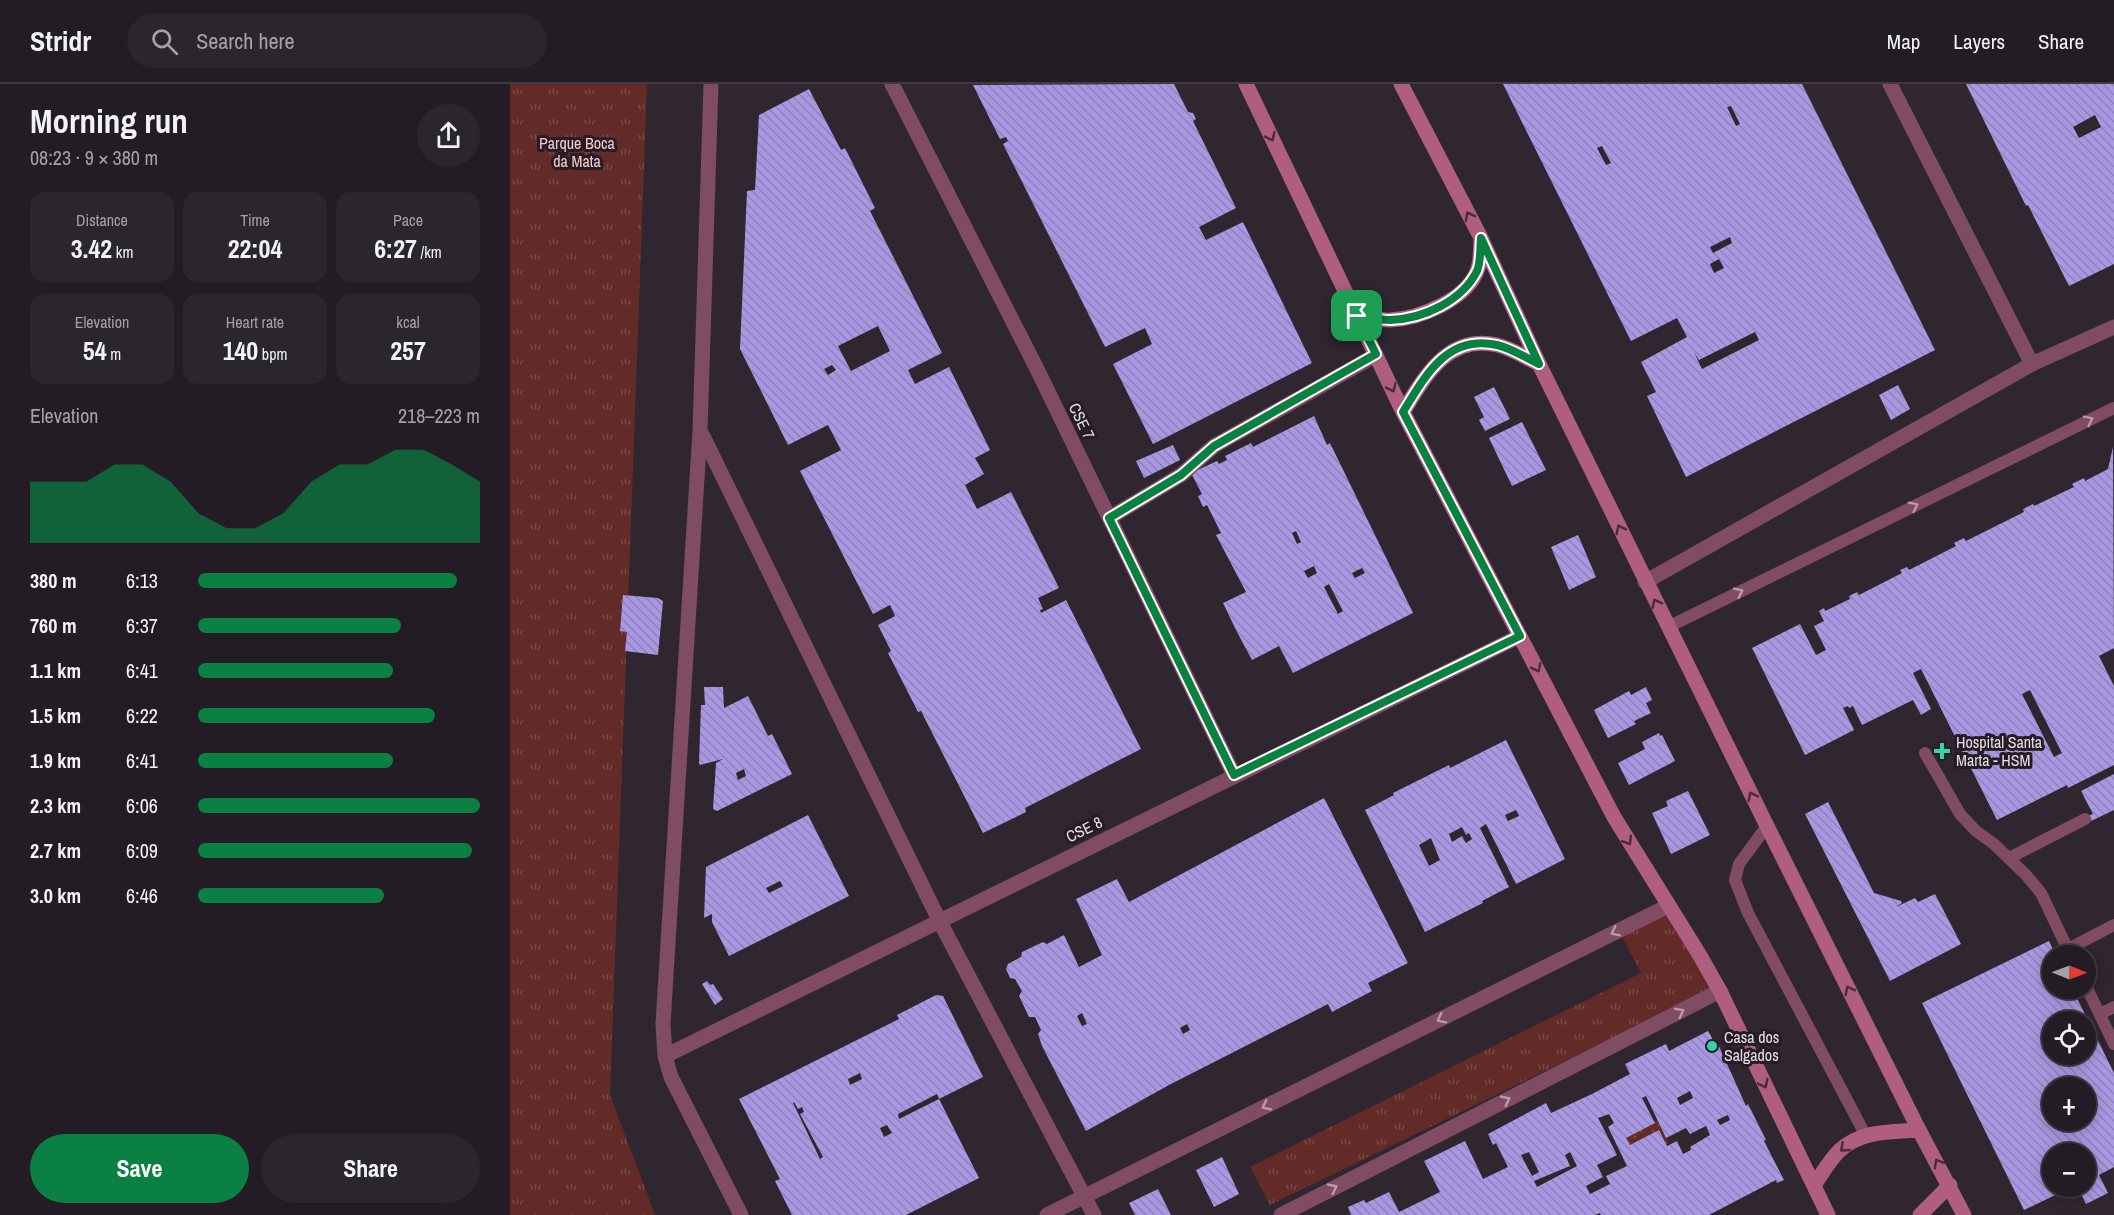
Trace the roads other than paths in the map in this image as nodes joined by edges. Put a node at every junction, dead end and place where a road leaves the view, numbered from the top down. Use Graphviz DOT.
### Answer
graph roads {
  1 [pos="711,84"];
  2 [pos="892,84"];
  3 [pos="1246,84"];
  4 [pos="1401,84"];
  5 [pos="1890,84"];
  6 [pos="1481,238"];
  7 [pos="1357,316"];
  8 [pos="2114,327"];
  9 [pos="1376,354"];
  10 [pos="1539,364"];
  11 [pos="2032,364"];
  12 [pos="2114,408"];
  13 [pos="1403,412"];
  14 [pos="700,431"];
  15 [pos="1109,518"];
  16 [pos="1646,582"];
  17 [pos="1668,627"];
  18 [pos="1520,636"];
  19 [pos="1925,753"];
  20 [pos="1234,775"];
  21 [pos="2085,819"];
  22 [pos="1767,826"];
  23 [pos="2009,858"];
  24 [pos="1668,906"];
  25 [pos="939,920"];
  26 [pos="2114,926"];
  27 [pos="2067,945"];
  28 [pos="2082,945"];
  29 [pos="1719,992"];
  30 [pos="2092,999"];
  31 [pos="2114,1007"];
  32 [pos="2100,1014"];
  33 [pos="2114,1044"];
  34 [pos="665,1056"];
  35 [pos="1919,1130"];
  36 [pos="1866,1136"];
  37 [pos="1814,1185"];
  38 [pos="1950,1185"];
  39 [pos="1085,1196"];
  40 [pos="741,1215"];
  41 [pos="1047,1215"];
  42 [pos="1094,1215"];
  43 [pos="1281,1215"];
  44 [pos="1828,1215"];
  45 [pos="1920,1215"];
  46 [pos="1964,1215"];
  1 -- 14 [label="street"];
  2 -- 15 [label="street, CSE 7"];
  3 -- 7 [label="street, one-way"];
  6 -- 4 [label="street, one-way"];
  5 -- 11 [label="street"];
  6 -- 7 [label="street"];
  6 -- 10 [label="street"];
  7 -- 9 [label="street"];
  8 -- 11 [label="street"];
  9 -- 13 [label="street, one-way"];
  9 -- 15 [label="street"];
  10 -- 13 [label="street"];
  16 -- 10 [label="street, one-way"];
  11 -- 16 [label="street"];
  17 -- 12 [label="lane, one-way"];
  13 -- 18 [label="street"];
  14 -- 25 [label="street"];
  14 -- 34 [label="street"];
  15 -- 20 [label="street, CSE 7"];
  17 -- 16 [label="street, one-way"];
  22 -- 17 [label="street, one-way"];
  18 -- 20 [label="street, CSE 8"];
  18 -- 24 [label="street, one-way"];
  19 -- 23 [label="lane"];
  20 -- 25 [label="street, CSE 8"];
  21 -- 23 [label="lane"];
  35 -- 22 [label="street, one-way"];
  22 -- 36 [label="lane"];
  23 -- 27 [label="lane"];
  24 -- 29 [label="street"];
  24 -- 39 [label="street, one-way"];
  25 -- 34 [label="street, CSE 8"];
  25 -- 39 [label="street"];
  26 -- 28 [label="lane"];
  29 -- 37 [label="street, one-way"];
  43 -- 29 [label="street, one-way"];
  30 -- 32 [label="lane"];
  31 -- 32 [label="lane"];
  32 -- 33 [label="lane"];
  34 -- 40 [label="street"];
  35 -- 36 [label="street"];
  38 -- 35 [label="street, one-way"];
  36 -- 37 [label="street, one-way"];
  37 -- 44 [label="street"];
  38 -- 45 [label="street"];
  38 -- 46 [label="street"];
  39 -- 41 [label="street"];
  39 -- 42 [label="street"];
}
